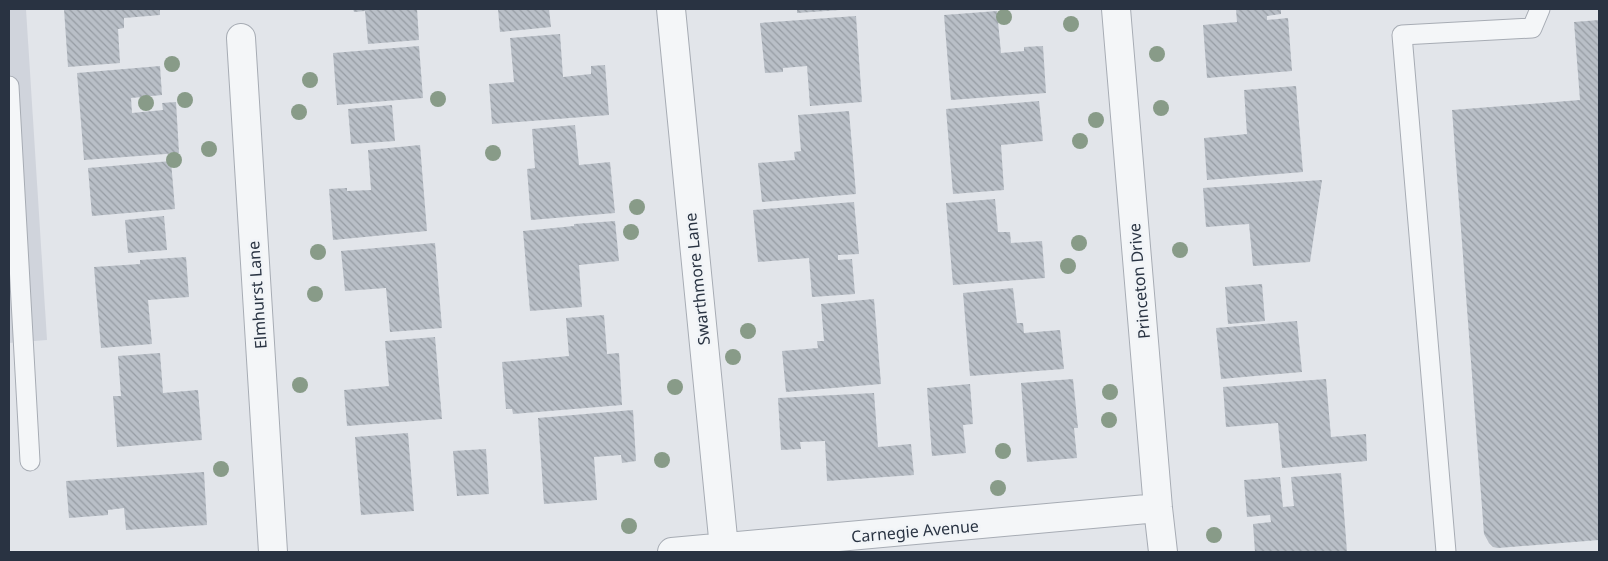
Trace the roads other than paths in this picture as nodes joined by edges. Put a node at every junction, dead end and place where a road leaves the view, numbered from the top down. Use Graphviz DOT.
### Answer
graph roads {
  1 [pos="671,9"];
  2 [pos="1116,9"];
  3 [pos="1540,9"];
  4 [pos="241,38"];
  5 [pos="9,98"];
  6 [pos="30,461"];
  7 [pos="1158,508"];
  8 [pos="724,548"];
  9 [pos="273,552"];
  10 [pos="672,552"];
  11 [pos="1163,552"];
  12 [pos="1446,552"];
  1 -- 8 [label="street, Swarthmore Lane"];
  2 -- 7 [label="street, Princeton Drive"];
  3 -- 12 [label="lane"];
  4 -- 9 [label="street, Elmhurst Lane"];
  5 -- 6 [label="lane"];
  7 -- 8 [label="street, Carnegie Avenue"];
  7 -- 11 [label="street, Princeton Drive"];
  8 -- 10 [label="street, Carnegie Avenue"];
}
